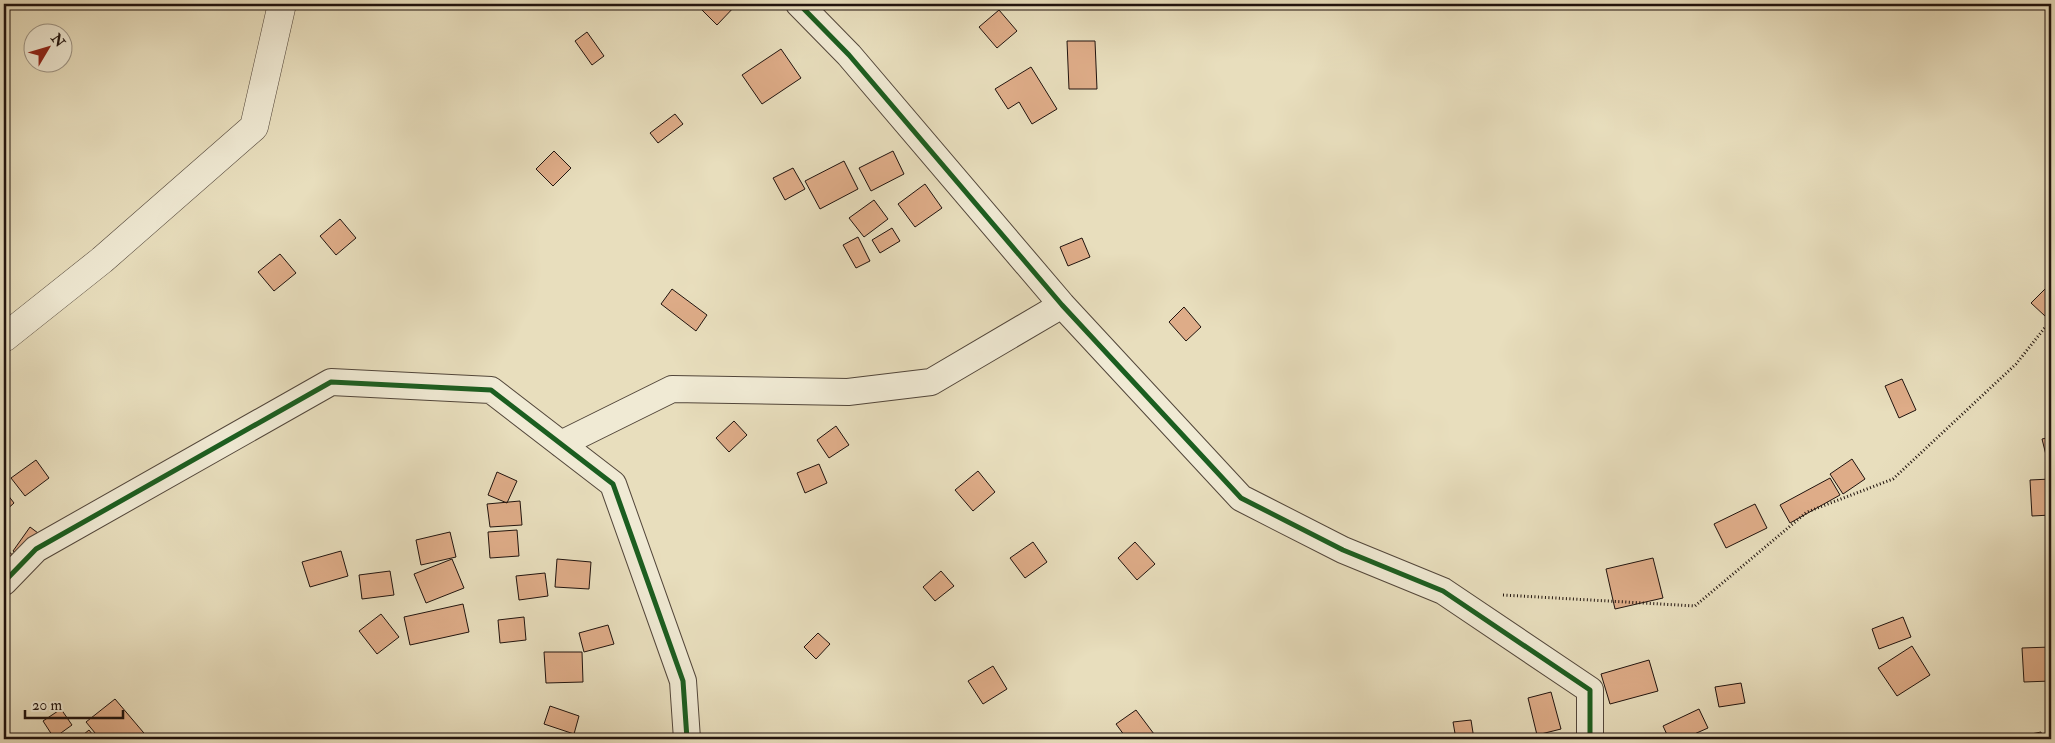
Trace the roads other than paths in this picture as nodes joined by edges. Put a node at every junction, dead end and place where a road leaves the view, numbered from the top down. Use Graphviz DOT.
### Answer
graph roads {
  1 [pos="282,4"];
  2 [pos="799,4"];
  3 [pos="1062,305"];
  4 [pos="4,338"];
  5 [pos="561,444"];
  6 [pos="4,582"];
  7 [pos="687,739"];
  8 [pos="1590,739"];
  1 -- 4 [label="street"];
  2 -- 3 [label="street"];
  3 -- 5 [label="street"];
  3 -- 8 [label="street"];
  5 -- 6 [label="street"];
  5 -- 7 [label="street"];
}
